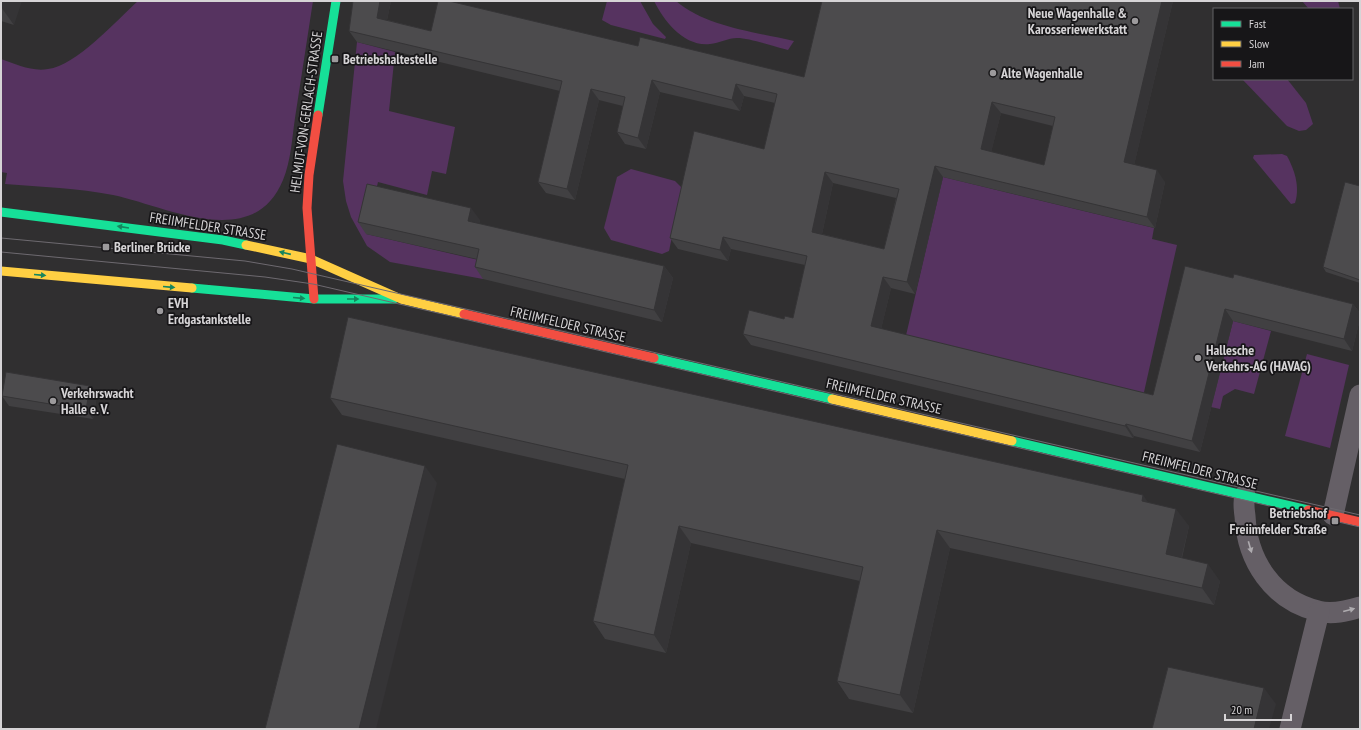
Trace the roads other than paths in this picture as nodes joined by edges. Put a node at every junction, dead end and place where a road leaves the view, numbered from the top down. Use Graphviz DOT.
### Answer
graph roads {
  1 [pos="336,1"];
  2 [pos="1,212"];
  3 [pos="311,259"];
  4 [pos="1,271"];
  5 [pos="401,299"];
  6 [pos="314,300"];
  7 [pos="1360,395"];
  8 [pos="1244,495"];
  9 [pos="1333,515"];
  10 [pos="1360,522"];
  11 [pos="1360,607"];
  12 [pos="1319,612"];
  13 [pos="1290,729"];
  1 -- 3 [label="street, HELMUT-VON-GERLACH-STRASSE"];
  3 -- 2 [label="street, FREIIMFELDER STRASSE, one-way"];
  3 -- 5 [label="street, FREIIMFELDER STRASSE"];
  3 -- 6 [label="street, HELMUT-VON-GERLACH-STRASSE"];
  4 -- 6 [label="street, FREIIMFELDER STRASSE, one-way"];
  6 -- 5 [label="street, FREIIMFELDER STRASSE, one-way"];
  5 -- 8 [label="street, FREIIMFELDER STRASSE"];
  7 -- 9 [label="street"];
  8 -- 9 [label="street, FREIIMFELDER STRASSE"];
  8 -- 12 [label="street, one-way"];
  9 -- 10 [label="street, FREIIMFELDER STRASSE"];
  12 -- 11 [label="street, one-way"];
  12 -- 13 [label="street"];
}
